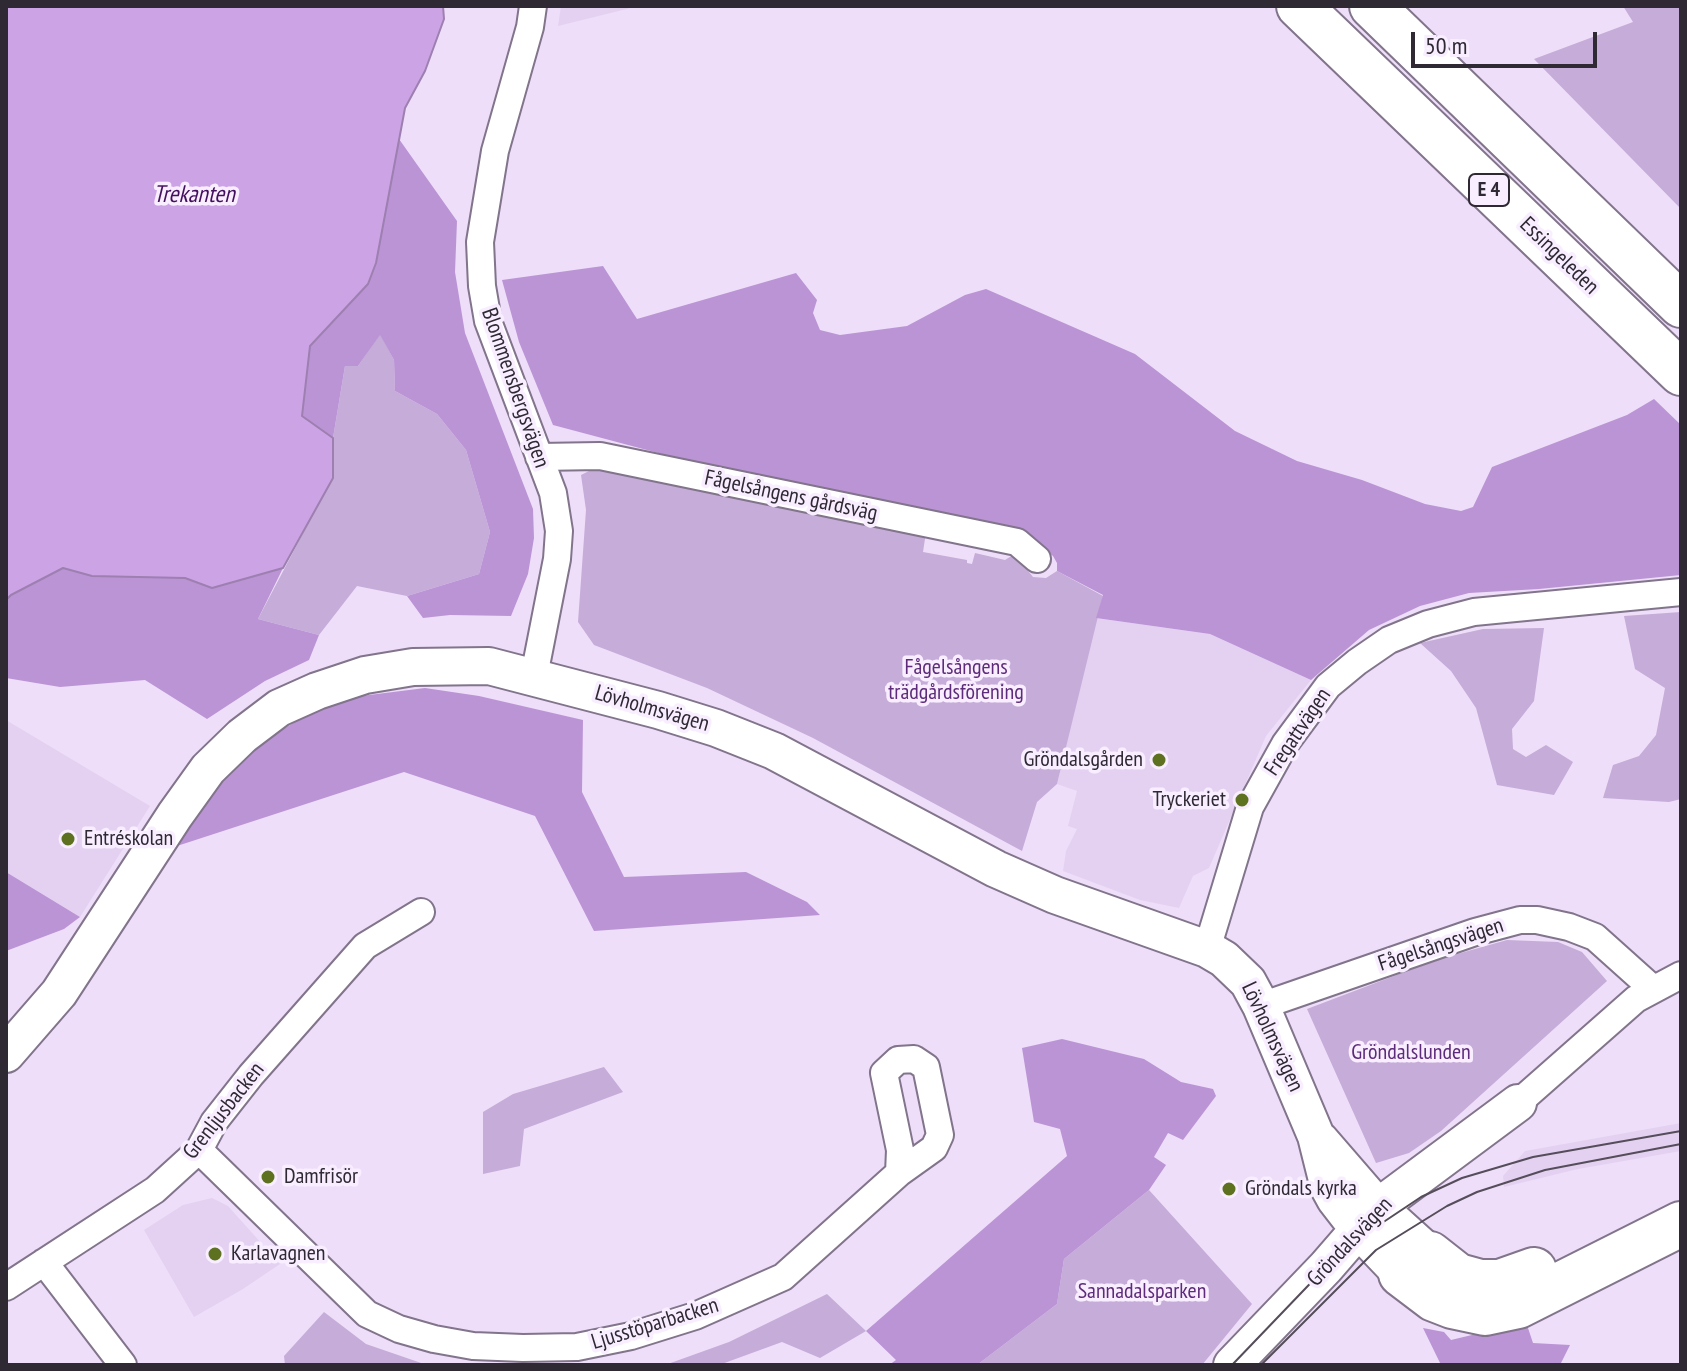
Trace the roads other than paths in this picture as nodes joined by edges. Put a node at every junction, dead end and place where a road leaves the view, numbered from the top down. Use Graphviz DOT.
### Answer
graph roads {
  1 [pos="533,6"];
  2 [pos="1299,6"];
  3 [pos="1372,6"];
  4 [pos="1681,305"];
  5 [pos="1681,373"];
  6 [pos="539,457"];
  7 [pos="1037,559"];
  8 [pos="1681,592"];
  9 [pos="534,676"];
  10 [pos="421,912"];
  11 [pos="1207,949"];
  12 [pos="1681,975"];
  13 [pos="1653,989"];
  14 [pos="1261,1006"];
  15 [pos="6,1054"];
  16 [pos="1518,1103"];
  17 [pos="199,1150"];
  18 [pos="899,1173"];
  19 [pos="1681,1201"];
  20 [pos="1681,1224"];
  21 [pos="1390,1240"];
  22 [pos="44,1262"];
  23 [pos="6,1287"];
  24 [pos="123,1365"];
  25 [pos="1232,1365"];
  26 [pos="1261,1365"];
  1 -- 6 [label="street, Blommensbergsvägen"];
  2 -- 5 [label="highway, Essingeleden / E 4"];
  3 -- 4 [label="highway, E 4"];
  6 -- 7 [label="street, Fågelsångens gårdsväg"];
  6 -- 9 [label="street, Blommensbergsvägen"];
  8 -- 11 [label="street, Fregattvägen"];
  9 -- 11 [label="street, Lövholmsvägen"];
  9 -- 15 [label="street, Lövholmsvägen"];
  10 -- 17 [label="street, Grenljusbacken"];
  11 -- 14 [label="street, Lövholmsvägen"];
  12 -- 13 [label="street, Gröndalsvägen"];
  13 -- 14 [label="street, Fågelsångsvägen"];
  13 -- 16 [label="street, Gröndalsvägen"];
  14 -- 21 [label="street, Lövholmsvägen"];
  16 -- 21 [label="street, Gröndalsvägen"];
  17 -- 18 [label="street, Ljusstöparbacken"];
  17 -- 22 [label="street, Grenljusbacken"];
  19 -- 21 [label="highway"];
  20 -- 21 [label="highway"];
  21 -- 25 [label="street, Gröndalsvägen"];
  21 -- 26 [label="street, Gröndalsvägen"];
  22 -- 23 [label="street, Grenljusbacken"];
  22 -- 24 [label="street"];
}
